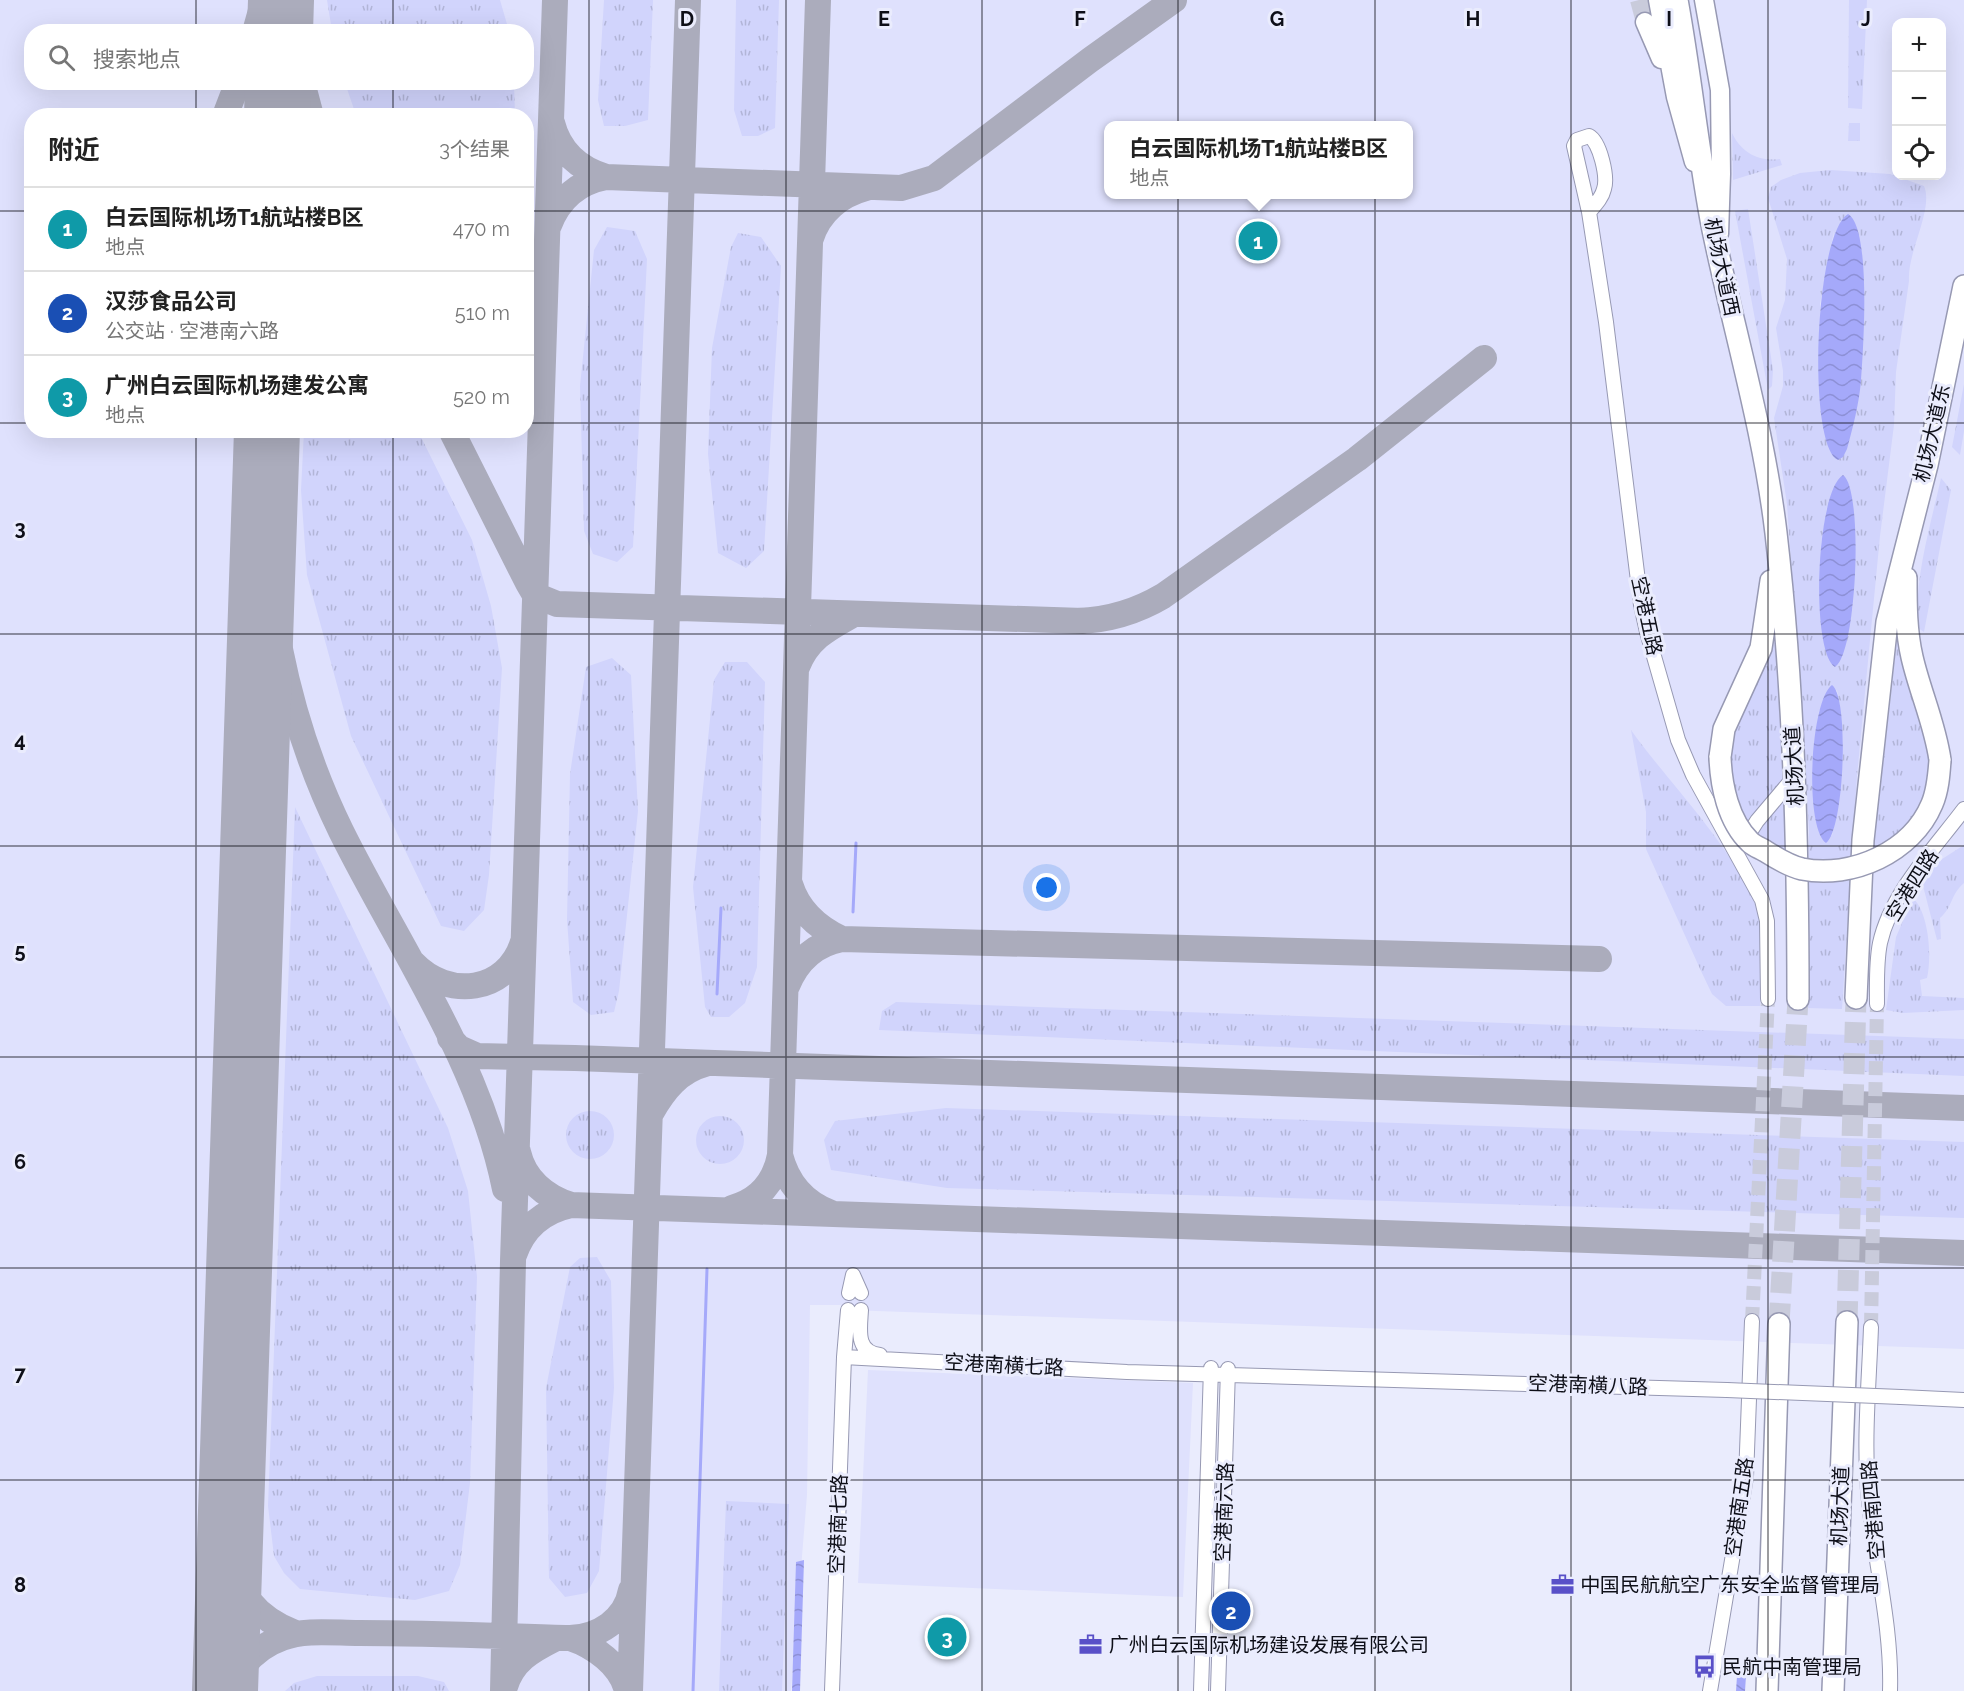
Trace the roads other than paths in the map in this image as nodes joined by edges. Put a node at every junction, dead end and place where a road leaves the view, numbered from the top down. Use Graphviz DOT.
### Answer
graph roads {
  1 [pos="1658,0"];
  2 [pos="1677,0"];
  3 [pos="1704,0"];
  4 [pos="1645,22"];
  5 [pos="1676,98"];
  6 [pos="1589,212"];
  7 [pos="1713,227"];
  8 [pos="1718,253"];
  9 [pos="1964,286"];
  10 [pos="1776,533"];
  11 [pos="1906,544"];
  12 [pos="1795,776"];
  13 [pos="1964,809"];
  14 [pos="1757,820"];
  15 [pos="1716,822"];
  16 [pos="1738,856"];
  17 [pos="1856,998"];
  18 [pos="1768,999"];
  19 [pos="1797,999"];
  20 [pos="1877,1004"];
  21 [pos="1752,1321"];
  22 [pos="1847,1322"];
  23 [pos="1779,1324"];
  24 [pos="1871,1327"];
  25 [pos="844,1357"];
  26 [pos="1211,1371"];
  27 [pos="1228,1372"];
  28 [pos="1964,1392"];
  29 [pos="1901,1394"];
  30 [pos="1964,1400"];
  31 [pos="1769,1633"];
  32 [pos="1834,1685"];
  33 [pos="832,1691"];
  34 [pos="1201,1691"];
  35 [pos="1218,1691"];
  36 [pos="1710,1691"];
  37 [pos="1758,1691"];
  38 [pos="1767,1691"];
  39 [pos="1890,1691"];
  1 -- 5 [label="main road"];
  2 -- 7 [label="highway, 机场大道西"];
  3 -- 8 [label="main road"];
  4 -- 5 [label="main road"];
  5 -- 7 [label="main road"];
  6 -- 6 [label="street, 空港五路"];
  6 -- 15 [label="street, 空港五路"];
  7 -- 8 [label="highway, 机场大道西"];
  8 -- 10 [label="highway, 机场大道西"];
  9 -- 11 [label="highway, 机场大道东"];
  10 -- 11 [label="highway, bridge"];
  10 -- 12 [label="highway, 机场大道"];
  11 -- 17 [label="highway"];
  12 -- 14 [label="street"];
  12 -- 19 [label="highway, 机场大道"];
  13 -- 20 [label="street, 空港四路"];
  14 -- 15 [label="street"];
  14 -- 16 [label="street"];
  15 -- 16 [label="street, 空港五路"];
  16 -- 18 [label="street, 空港五路"];
  21 -- 36 [label="street, 空港南五路"];
  22 -- 32 [label="highway, 机场大道"];
  23 -- 31 [label="highway"];
  24 -- 39 [label="street, 空港南四路"];
  25 -- 26 [label="street, 空港南横七路"];
  25 -- 26 [label="street, 空港南横七路"];
  25 -- 33 [label="street, 空港南七路"];
  26 -- 27 [label="street, 空港南横八路"];
  26 -- 34 [label="street, 空港南六路"];
  27 -- 29 [label="street, 空港南横八路, bridge"];
  27 -- 35 [label="street, 空港南六路"];
  28 -- 29 [label="street, 空港南横八路"];
  29 -- 30 [label="street, 空港南横八路"];
  31 -- 37 [label="street"];
  31 -- 38 [label="highway"];
}
